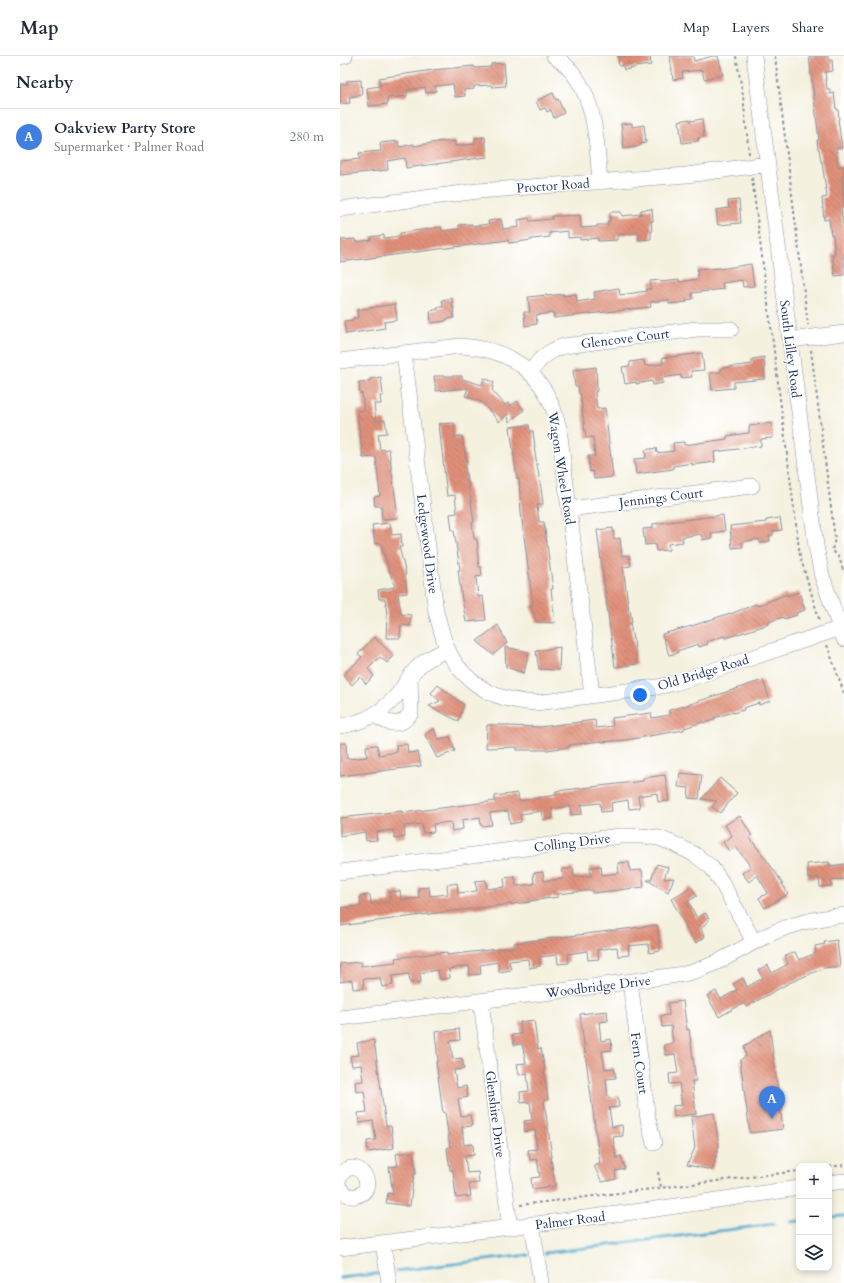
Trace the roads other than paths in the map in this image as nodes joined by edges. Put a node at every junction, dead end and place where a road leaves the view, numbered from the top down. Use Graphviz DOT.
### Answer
graph roads {
  1 [pos="345,56"];
  2 [pos="754,56"];
  3 [pos="340,57"];
  4 [pos="558,57"];
  5 [pos="767,164"];
  6 [pos="600,182"];
  7 [pos="340,209"];
  8 [pos="731,329"];
  9 [pos="844,333"];
  10 [pos="790,340"];
  11 [pos="404,353"];
  12 [pos="340,361"];
  13 [pos="530,373"];
  14 [pos="752,486"];
  15 [pos="569,509"];
  16 [pos="843,631"];
  17 [pos="447,650"];
  18 [pos="410,676"];
  19 [pos="592,695"];
  20 [pos="511,700"];
  21 [pos="374,715"];
  22 [pos="340,726"];
  23 [pos="340,872"];
  24 [pos="844,915"];
  25 [pos="754,942"];
  26 [pos="630,982"];
  27 [pos="481,1001"];
  28 [pos="340,1018"];
  29 [pos="654,1143"];
  30 [pos="342,1168"];
  31 [pos="844,1181"];
  32 [pos="832,1183"];
  33 [pos="340,1188"];
  34 [pos="796,1188"];
  35 [pos="532,1224"];
  36 [pos="510,1227"];
  37 [pos="383,1243"];
  38 [pos="340,1248"];
  39 [pos="389,1283"];
  40 [pos="541,1283"];
  1 -- 3 [label="street"];
  2 -- 5 [label="street, South Lilley Road"];
  4 -- 6 [label="street"];
  5 -- 6 [label="street, Proctor Road"];
  5 -- 10 [label="street, South Lilley Road"];
  6 -- 7 [label="street, Proctor Road"];
  8 -- 13 [label="street, Glencove Court"];
  9 -- 10 [label="street"];
  10 -- 16 [label="street, South Lilley Road"];
  11 -- 12 [label="street, Wagon Wheel Road"];
  11 -- 13 [label="street, Wagon Wheel Road"];
  11 -- 17 [label="street, Ledgewood Drive"];
  13 -- 15 [label="street, Wagon Wheel Road"];
  14 -- 15 [label="street, Jennings Court"];
  15 -- 19 [label="street, Wagon Wheel Road"];
  16 -- 19 [label="street, Old Bridge Road"];
  17 -- 18 [label="street"];
  17 -- 20 [label="street, Ledgewood Drive"];
  18 -- 21 [label="street"];
  18 -- 21 [label="street"];
  19 -- 20 [label="street, Old Bridge Road"];
  21 -- 22 [label="street"];
  23 -- 25 [label="street, Colling Drive"];
  24 -- 25 [label="street, Woodbridge Drive"];
  25 -- 26 [label="street, Woodbridge Drive"];
  26 -- 27 [label="street, Woodbridge Drive"];
  26 -- 29 [label="street, Fern Court"];
  27 -- 28 [label="street, Woodbridge Drive"];
  27 -- 36 [label="street, Glenshire Drive"];
  30 -- 33 [label="street"];
  31 -- 32 [label="street"];
  34 -- 35 [label="street, Palmer Road"];
  35 -- 36 [label="street, Palmer Road"];
  35 -- 40 [label="street"];
  36 -- 37 [label="street, Palmer Road"];
  37 -- 38 [label="street, Palmer Road"];
  37 -- 39 [label="street"];
}
